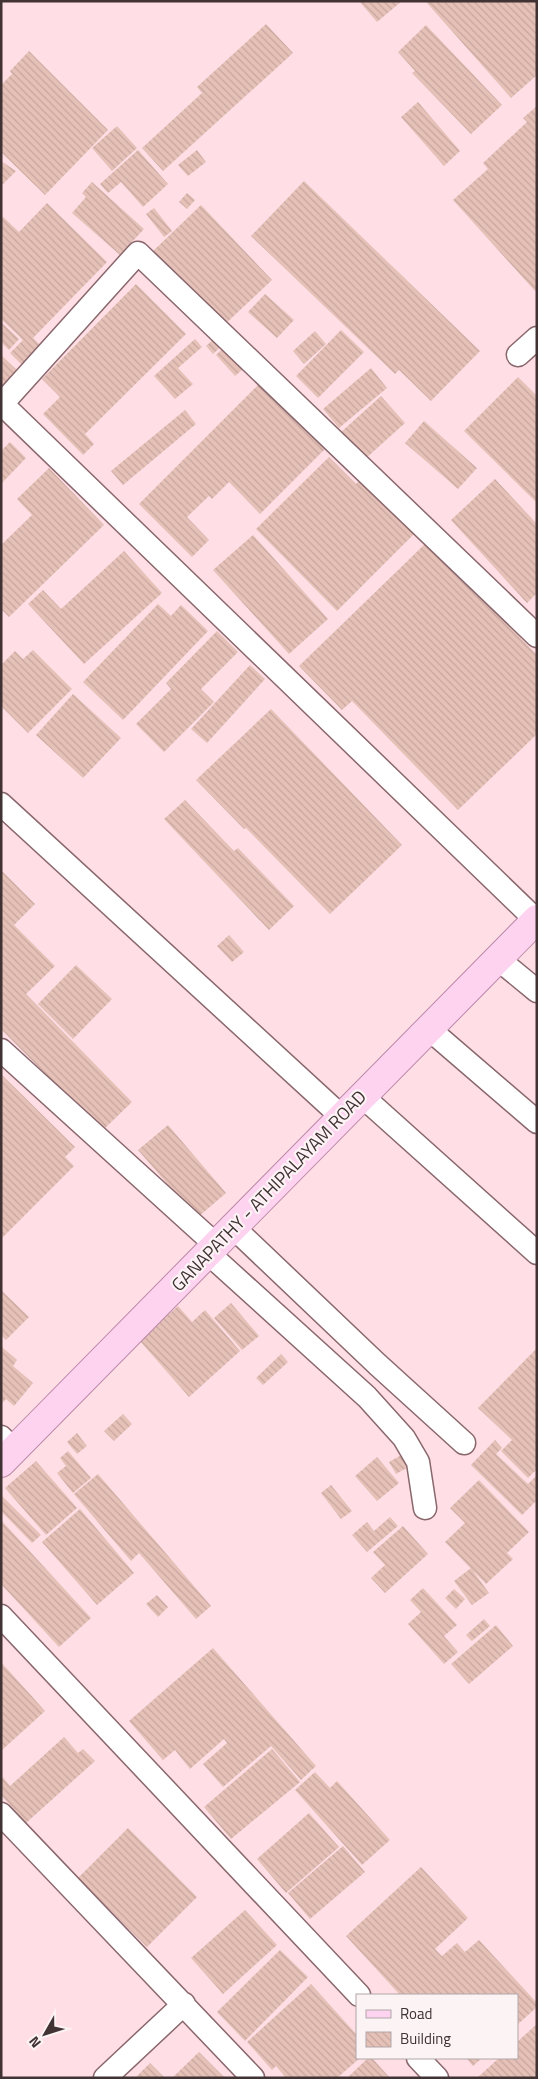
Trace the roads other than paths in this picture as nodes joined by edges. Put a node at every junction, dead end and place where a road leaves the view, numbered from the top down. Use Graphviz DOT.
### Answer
graph roads {
  1 [pos="537,338"];
  2 [pos="518,356"];
  3 [pos="2,403"];
  4 [pos="537,636"];
  5 [pos="1,804"];
  6 [pos="536,920"];
  7 [pos="498,959"];
  8 [pos="537,991"];
  9 [pos="429,1029"];
  10 [pos="1,1050"];
  11 [pos="362,1096"];
  12 [pos="342,1116"];
  13 [pos="537,1122"];
  14 [pos="219,1242"];
  15 [pos="537,1253"];
  16 [pos="464,1443"];
  17 [pos="6,1450"];
  18 [pos="425,1508"];
  19 [pos="1,1616"];
  20 [pos="1,1814"];
  21 [pos="358,1994"];
  22 [pos="184,2004"];
  23 [pos="419,2059"];
  24 [pos="105,2078"];
  25 [pos="254,2078"];
  26 [pos="437,2078"];
  1 -- 2 [label="street"];
  3 -- 4 [label="street"];
  3 -- 6 [label="street"];
  5 -- 12 [label="street"];
  6 -- 7 [label="main road, GANAPATHY - ATHIPALAYAM ROAD"];
  7 -- 8 [label="street"];
  7 -- 9 [label="main road, GANAPATHY - ATHIPALAYAM ROAD"];
  9 -- 11 [label="main road, GANAPATHY - ATHIPALAYAM ROAD"];
  9 -- 13 [label="street"];
  10 -- 14 [label="street"];
  11 -- 12 [label="main road, GANAPATHY - ATHIPALAYAM ROAD"];
  11 -- 15 [label="street"];
  12 -- 14 [label="main road, GANAPATHY - ATHIPALAYAM ROAD"];
  14 -- 16 [label="street"];
  14 -- 17 [label="main road, GANAPATHY - ATHIPALAYAM ROAD"];
  14 -- 18 [label="street"];
  19 -- 21 [label="street"];
  20 -- 22 [label="street"];
  22 -- 24 [label="street"];
  22 -- 25 [label="street"];
  23 -- 26 [label="street"];
}
